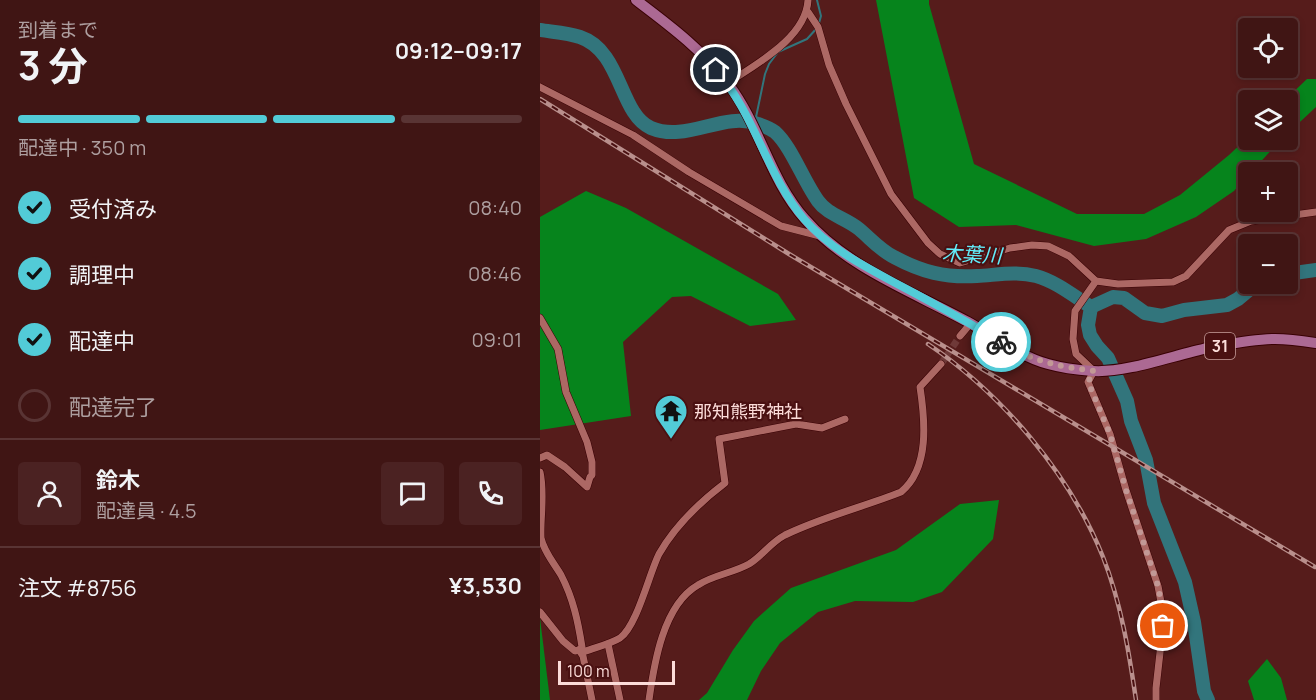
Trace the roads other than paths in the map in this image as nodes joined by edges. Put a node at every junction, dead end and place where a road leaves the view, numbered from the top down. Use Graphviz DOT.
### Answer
graph roads {
  1 [pos="636,0"];
  2 [pos="808,0"];
  3 [pos="808,12"];
  4 [pos="728,83"];
  5 [pos="540,87"];
  6 [pos="1316,212"];
  7 [pos="823,237"];
  8 [pos="1096,281"];
  9 [pos="540,318"];
  10 [pos="970,323"];
  11 [pos="960,336"];
  12 [pos="1316,343"];
  13 [pos="941,364"];
  14 [pos="1099,371"];
  15 [pos="845,418"];
  16 [pos="540,459"];
  17 [pos="540,472"];
  18 [pos="540,612"];
  19 [pos="608,644"];
  20 [pos="579,650"];
  21 [pos="592,700"];
  22 [pos="620,700"];
  23 [pos="649,700"];
  24 [pos="1156,700"];
  1 -- 4 [label="main road, 31"];
  2 -- 3 [label="street"];
  3 -- 4 [label="street"];
  3 -- 8 [label="street"];
  4 -- 7 [label="main road, 31"];
  5 -- 7 [label="street"];
  6 -- 8 [label="street"];
  7 -- 10 [label="main road, 31"];
  8 -- 14 [label="street"];
  9 -- 16 [label="street"];
  10 -- 11 [label="street"];
  10 -- 14 [label="main road, 31"];
  12 -- 14 [label="main road, 31"];
  13 -- 23 [label="street"];
  14 -- 24 [label="street"];
  15 -- 19 [label="street"];
  17 -- 20 [label="street"];
  18 -- 20 [label="street"];
  19 -- 20 [label="street"];
  19 -- 22 [label="street"];
  20 -- 21 [label="street"];
}
